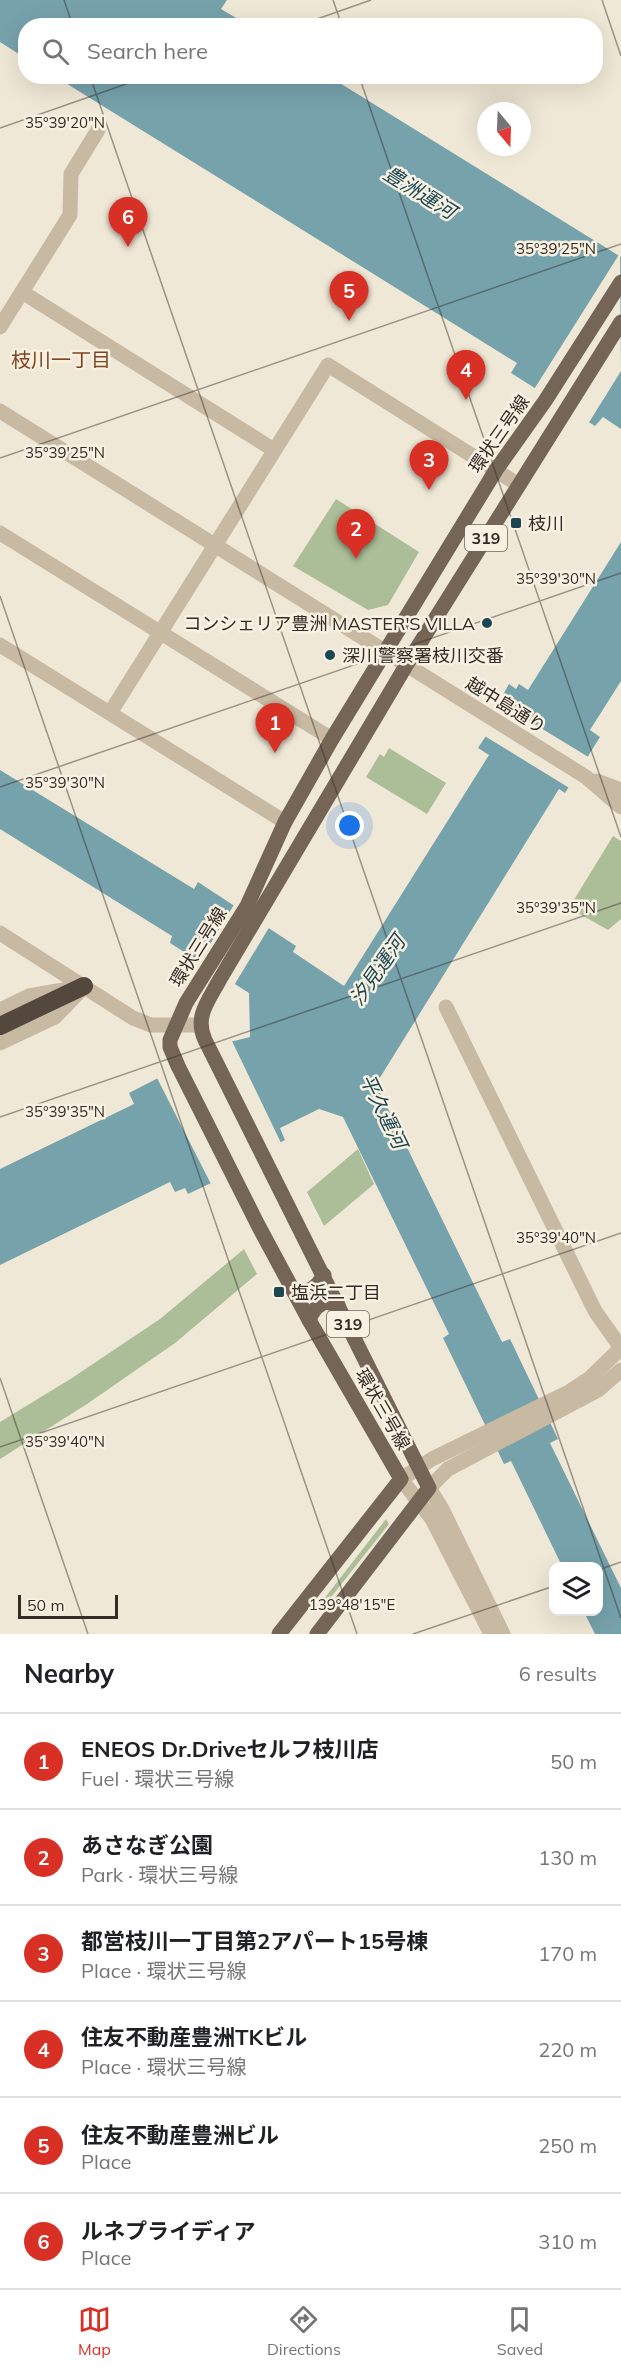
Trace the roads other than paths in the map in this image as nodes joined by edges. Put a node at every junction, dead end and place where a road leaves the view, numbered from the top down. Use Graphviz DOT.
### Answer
graph roads {
  1 [pos="98,130"];
  2 [pos="621,282"];
  3 [pos="22,292"];
  4 [pos="621,322"];
  5 [pos="0,327"];
  6 [pos="0,411"];
  7 [pos="274,450"];
  8 [pos="496,470"];
  9 [pos="519,485"];
  10 [pos="0,533"];
  11 [pos="214,545"];
  12 [pos="160,632"];
  13 [pos="0,645"];
  14 [pos="386,651"];
  15 [pos="407,664"];
  16 [pos="110,713"];
  17 [pos="332,739"];
  18 [pos="586,777"];
  19 [pos="621,790"];
  20 [pos="621,807"];
  21 [pos="285,822"];
  22 [pos="253,910"];
  23 [pos="0,933"];
  24 [pos="84,986"];
  25 [pos="446,1007"];
  26 [pos="0,1010"];
  27 [pos="199,1025"];
  28 [pos="0,1026"];
  29 [pos="175,1026"];
  30 [pos="0,1043"];
  31 [pos="324,1275"];
  32 [pos="294,1292"];
  33 [pos="338,1305"];
  34 [pos="309,1320"];
  35 [pos="621,1348"];
  36 [pos="621,1370"];
  37 [pos="552,1408"];
  38 [pos="485,1440"];
  39 [pos="417,1467"];
  40 [pos="401,1479"];
  41 [pos="429,1488"];
  42 [pos="419,1503"];
  43 [pos="279,1634"];
  44 [pos="316,1634"];
  45 [pos="491,1634"];
  46 [pos="503,1634"];
  1 -- 3 [label="street"];
  2 -- 8 [label="main road, 環状三号線 / 319"];
  3 -- 5 [label="street"];
  3 -- 7 [label="street"];
  4 -- 9 [label="main road, 環状三号線 / 319"];
  6 -- 11 [label="street, 越中島通り"];
  7 -- 8 [label="street"];
  7 -- 11 [label="street"];
  8 -- 9 [label="street"];
  8 -- 14 [label="main road, 環状三号線 / 319"];
  9 -- 15 [label="main road, 環状三号線 / 319"];
  10 -- 12 [label="street"];
  11 -- 12 [label="street"];
  11 -- 14 [label="street, 越中島通り"];
  12 -- 16 [label="street"];
  12 -- 17 [label="street"];
  13 -- 16 [label="street"];
  14 -- 15 [label="street, 越中島通り"];
  14 -- 17 [label="main road, 環状三号線 / 319"];
  15 -- 18 [label="street, 越中島通り"];
  15 -- 22 [label="main road, 環状三号線 / 319"];
  16 -- 21 [label="street"];
  17 -- 21 [label="main road, 環状三号線 / 319"];
  18 -- 19 [label="street, 越中島通り"];
  18 -- 20 [label="street, 越中島通り"];
  21 -- 22 [label="main road, 環状三号線 / 319"];
  22 -- 27 [label="main road, 環状三号線 / 319"];
  22 -- 29 [label="main road, 環状三号線 / 319"];
  23 -- 24 [label="street"];
  24 -- 26 [label="street"];
  24 -- 28 [label="highway"];
  24 -- 29 [label="street"];
  24 -- 30 [label="street"];
  25 -- 35 [label="street"];
  27 -- 29 [label="street"];
  27 -- 31 [label="main road, 環状三号線 / 319"];
  29 -- 32 [label="main road, 環状三号線 / 319"];
  31 -- 32 [label="main road"];
  31 -- 33 [label="main road, 環状三号線 / 319"];
  32 -- 34 [label="main road, 環状三号線 / 319"];
  33 -- 34 [label="main road"];
  33 -- 39 [label="main road, 環状三号線 / 319"];
  34 -- 40 [label="main road, 環状三号線 / 319"];
  35 -- 37 [label="street"];
  36 -- 37 [label="street"];
  37 -- 38 [label="street"];
  38 -- 39 [label="street"];
  38 -- 41 [label="street"];
  39 -- 40 [label="street"];
  39 -- 41 [label="main road, 環状三号線 / 319"];
  40 -- 42 [label="street"];
  40 -- 43 [label="main road, 環状三号線"];
  41 -- 42 [label="main road"];
  41 -- 46 [label="street"];
  42 -- 44 [label="main road"];
  42 -- 45 [label="street"];
}
